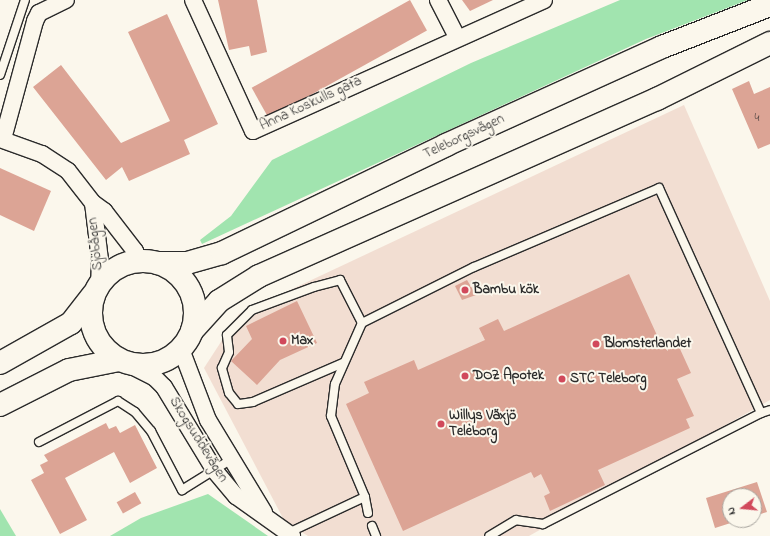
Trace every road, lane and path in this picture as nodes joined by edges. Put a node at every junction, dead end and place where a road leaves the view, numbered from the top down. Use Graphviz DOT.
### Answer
graph roads {
  1 [pos="25,0"];
  2 [pos="66,0"];
  3 [pos="193,0"];
  4 [pos="438,0"];
  5 [pos="544,0"];
  6 [pos="770,6"];
  7 [pos="457,37"];
  8 [pos="770,43"];
  9 [pos="0,75"];
  10 [pos="1,139"];
  11 [pos="93,203"];
  12 [pos="148,262"];
  13 [pos="97,288"];
  14 [pos="362,323"];
  15 [pos="186,340"];
  16 [pos="123,361"];
  17 [pos="0,363"];
  18 [pos="343,363"];
  19 [pos="0,405"];
  20 [pos="770,410"];
  21 [pos="761,413"];
  22 [pos="39,442"];
  23 [pos="230,460"];
  24 [pos="215,471"];
  25 [pos="365,497"];
  26 [pos="368,513"];
  27 [pos="270,519"];
  28 [pos="372,526"];
  29 [pos="290,535"];
  30 [pos="376,536"];
  31 [pos="489,536"];
  1 -- 9 [label="lane"];
  2 -- 10 [label="street"];
  3 -- 7 [label="street, Anna Koskulls gata"];
  4 -- 7 [label="street"];
  5 -- 7 [label="street, Anna Koskulls gata"];
  6 -- 12 [label="main road, Teleborgsvägen"];
  8 -- 15 [label="main road"];
  10 -- 11 [label="street, Sjöbågen"];
  11 -- 12 [label="street, Sjöbågen"];
  11 -- 13 [label="street, Sjöbågen"];
  12 -- 13 [label="main road"];
  12 -- 15 [label="main road"];
  13 -- 16 [label="main road"];
  13 -- 17 [label="main road"];
  14 -- 18 [label="lane"];
  14 -- 18 [label="lane"];
  14 -- 21 [label="lane"];
  15 -- 16 [label="main road"];
  15 -- 23 [label="street, Skogsuddevägen"];
  16 -- 19 [label="main road"];
  16 -- 24 [label="street, Skogsuddevägen"];
  18 -- 25 [label="lane"];
  20 -- 21 [label="lane"];
  21 -- 31 [label="lane"];
  22 -- 24 [label="lane"];
  23 -- 24 [label="lane"];
  23 -- 27 [label="street, Skogsuddevägen"];
  24 -- 27 [label="street, Skogsuddevägen"];
  25 -- 26 [label="lane"];
  25 -- 29 [label="lane"];
  27 -- 29 [label="street, Skogsuddevägen"];
  28 -- 30 [label="lane"];
}
